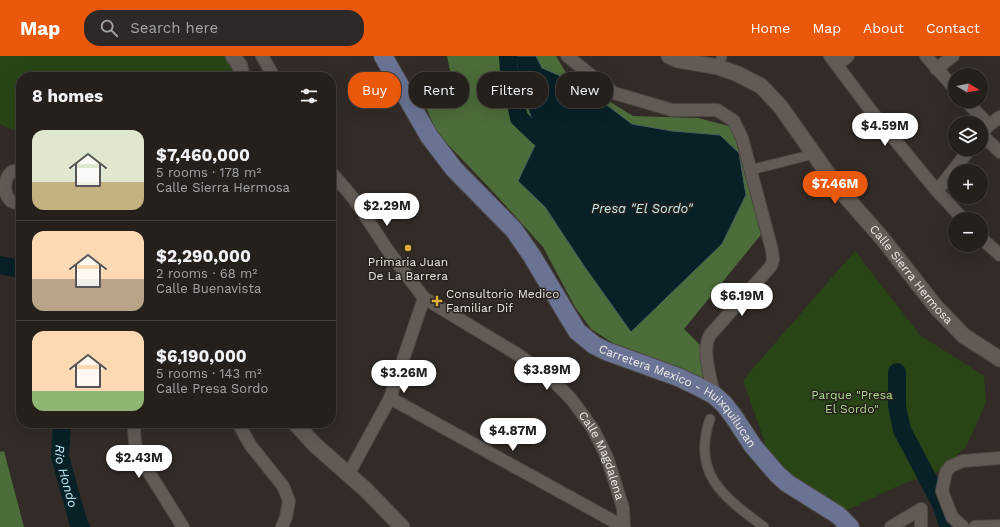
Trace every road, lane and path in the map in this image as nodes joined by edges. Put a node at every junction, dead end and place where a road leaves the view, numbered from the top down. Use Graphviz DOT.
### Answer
graph roads {
  1 [pos="234,56"];
  2 [pos="262,56"];
  3 [pos="384,56"];
  4 [pos="567,56"];
  5 [pos="669,56"];
  6 [pos="848,56"];
  7 [pos="926,56"];
  8 [pos="953,56"];
  9 [pos="834,60"];
  10 [pos="720,61"];
  11 [pos="936,69"];
  12 [pos="241,72"];
  13 [pos="271,72"];
  14 [pos="948,82"];
  15 [pos="1000,116"];
  16 [pos="988,127"];
  17 [pos="988,136"];
  18 [pos="1000,152"];
  19 [pos="814,154"];
  20 [pos="964,156"];
  21 [pos="16,170"];
  22 [pos="750,170"];
  23 [pos="1,178"];
  24 [pos="336,178"];
  25 [pos="937,191"];
  26 [pos="16,202"];
  27 [pos="956,212"];
  28 [pos="988,244"];
  29 [pos="1000,255"];
  30 [pos="424,298"];
  31 [pos="1000,359"];
  32 [pos="714,395"];
  33 [pos="390,398"];
  34 [pos="710,419"];
  35 [pos="135,428"];
  36 [pos="241,428"];
  37 [pos="300,428"];
  38 [pos="1000,458"];
  39 [pos="348,475"];
  40 [pos="1000,526"];
  41 [pos="184,527"];
  42 [pos="282,527"];
  43 [pos="402,527"];
  44 [pos="624,527"];
  45 [pos="764,527"];
  46 [pos="850,527"];
  47 [pos="891,527"];
  48 [pos="921,527"];
  49 [pos="963,527"];
  50 [pos="975,527"];
  1 -- 12 [label="street"];
  2 -- 13 [label="street"];
  3 -- 32 [label="main road, Carretera Mexico - Huixquilucan"];
  4 -- 22 [label="street"];
  5 -- 10 [label="street, Calle Sierra Hermosa"];
  6 -- 9 [label="street"];
  7 -- 11 [label="street"];
  8 -- 11 [label="street"];
  9 -- 25 [label="street"];
  10 -- 19 [label="street, Calle Sierra Hermosa"];
  11 -- 14 [label="street"];
  15 -- 16 [label="street"];
  17 -- 18 [label="street"];
  19 -- 22 [label="street"];
  19 -- 31 [label="street, Calle Sierra Hermosa"];
  20 -- 25 [label="street"];
  21 -- 23 [label="street"];
  22 -- 32 [label="street"];
  23 -- 26 [label="street"];
  24 -- 30 [label="street"];
  25 -- 27 [label="street"];
  28 -- 29 [label="street"];
  30 -- 33 [label="street"];
  30 -- 44 [label="street, Calle Magdalena"];
  32 -- 46 [label="main road, Carretera Mexico - Huixquilucan"];
  33 -- 39 [label="street"];
  33 -- 44 [label="street"];
  34 -- 45 [label="street"];
  35 -- 41 [label="street"];
  36 -- 42 [label="street"];
  37 -- 39 [label="street"];
  38 -- 49 [label="street"];
  39 -- 43 [label="street"];
  40 -- 50 [label="street"];
  47 -- 48 [label="street"];
}
